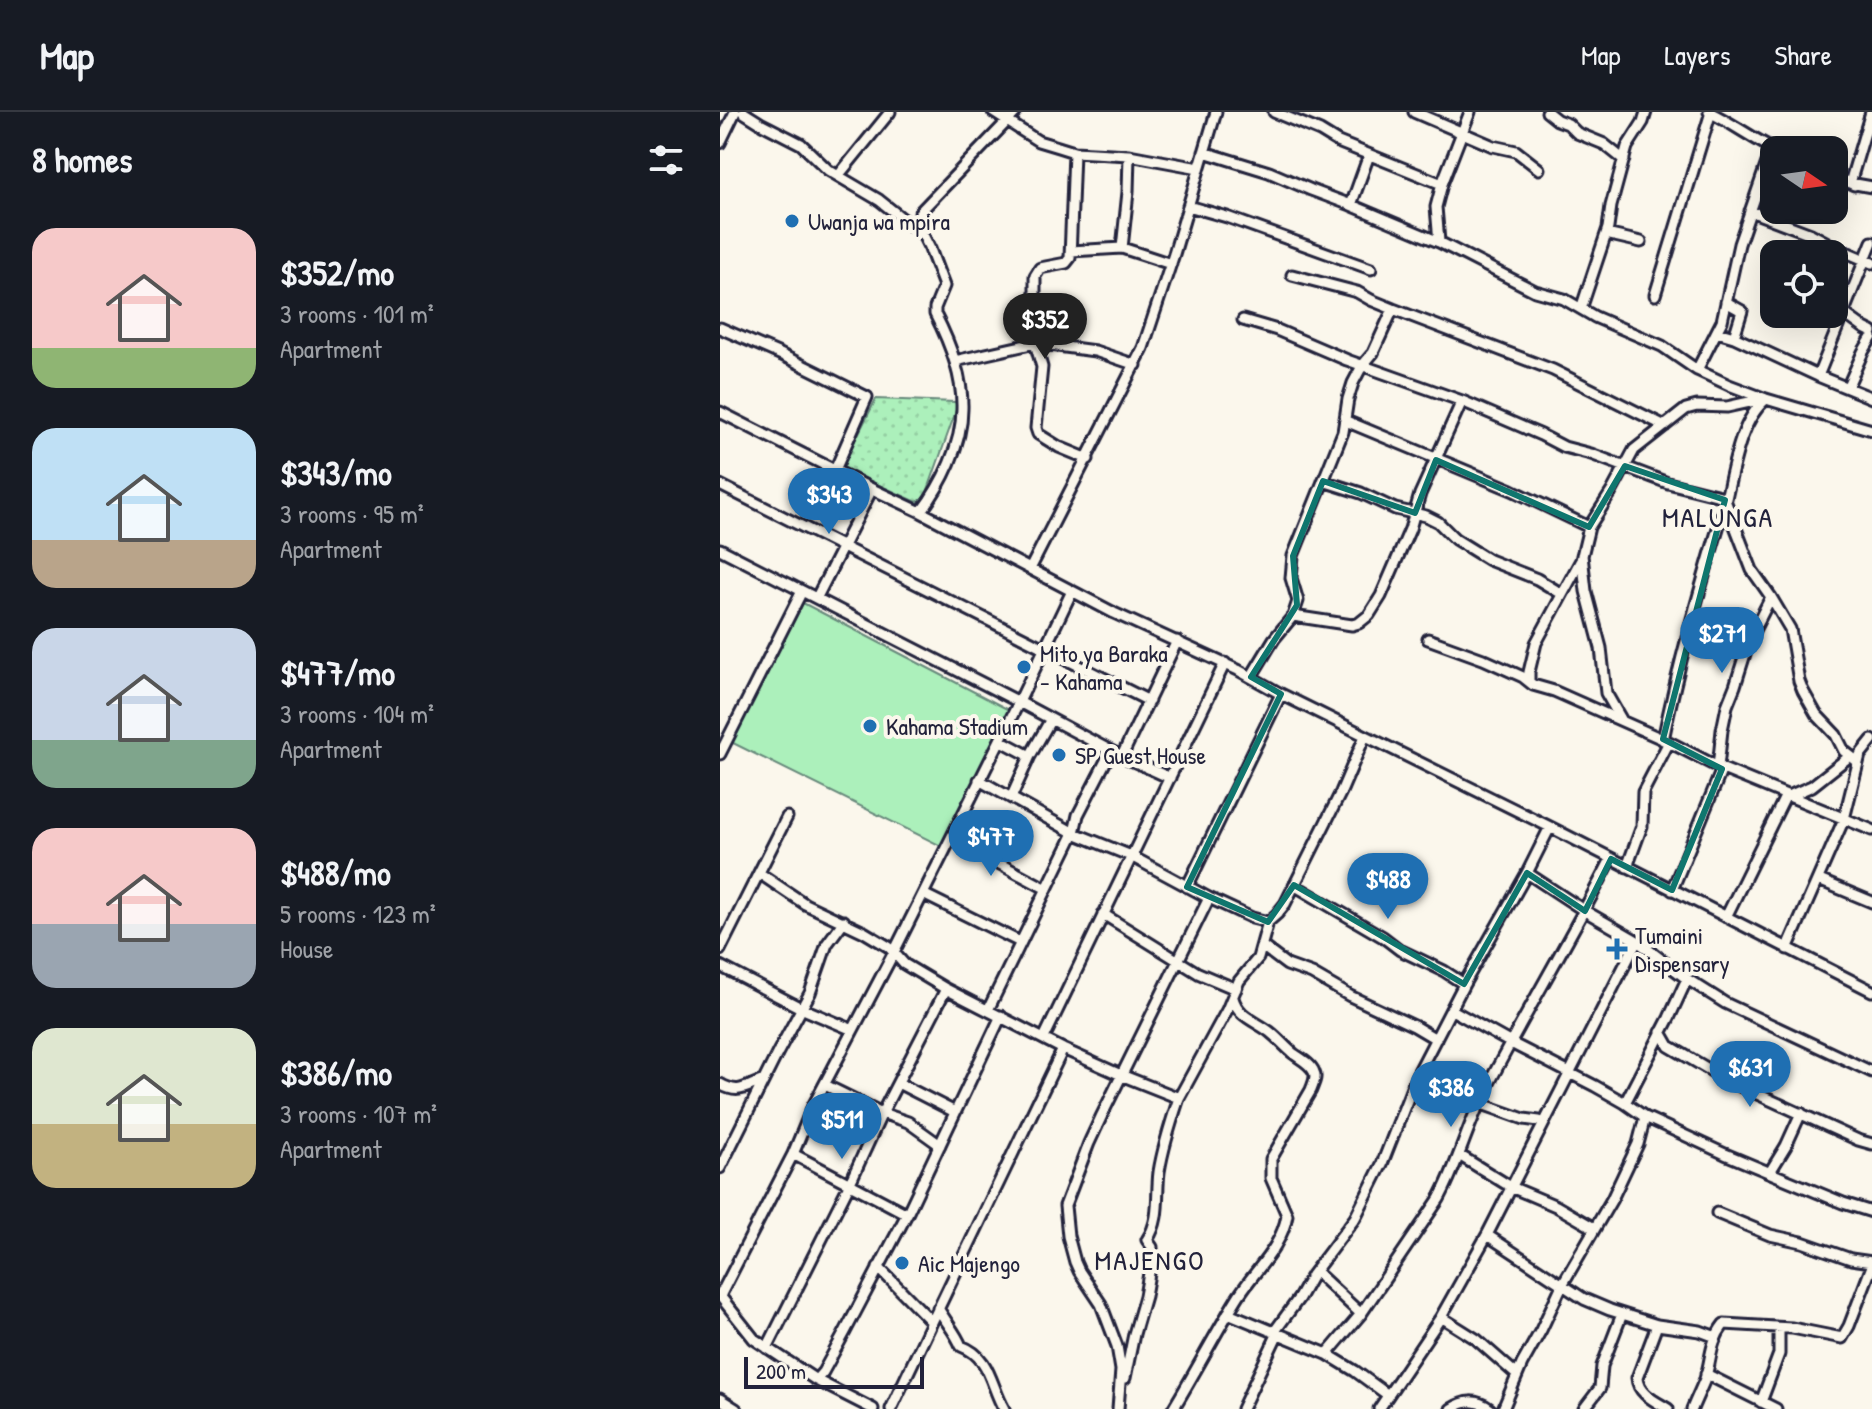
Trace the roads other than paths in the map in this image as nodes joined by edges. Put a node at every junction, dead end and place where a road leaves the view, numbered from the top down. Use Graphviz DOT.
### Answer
graph roads {
  1 [pos="735,112"];
  2 [pos="743,112"];
  3 [pos="890,112"];
  4 [pos="993,112"];
  5 [pos="1016,112"];
  6 [pos="1216,112"];
  7 [pos="1274,112"];
  8 [pos="1414,112"];
  9 [pos="1470,112"];
  10 [pos="1547,112"];
  11 [pos="1646,112"];
  12 [pos="1710,112"];
  13 [pos="1871,112"];
  14 [pos="1302,117"];
  15 [pos="1007,121"];
  16 [pos="1463,134"];
  17 [pos="1760,140"];
  18 [pos="720,143"];
  19 [pos="1074,152"];
  20 [pos="1204,152"];
  21 [pos="1129,155"];
  22 [pos="1369,155"];
  23 [pos="1624,160"];
  24 [pos="1199,168"];
  25 [pos="1539,169"];
  26 [pos="838,176"];
  27 [pos="1850,183"];
  28 [pos="1442,184"];
  29 [pos="1760,185"];
  30 [pos="1872,190"];
  31 [pos="1351,205"];
  32 [pos="1188,206"];
  33 [pos="1750,211"];
  34 [pos="920,212"];
  35 [pos="1606,234"];
  36 [pos="1439,242"];
  37 [pos="1641,242"];
  38 [pos="1872,242"];
  39 [pos="1122,248"];
  40 [pos="1071,251"];
  41 [pos="1868,262"];
  42 [pos="1171,264"];
  43 [pos="1371,269"];
  44 [pos="1292,275"];
  45 [pos="1655,295"];
  46 [pos="1726,302"];
  47 [pos="1848,303"];
  48 [pos="1393,309"];
  49 [pos="1581,309"];
  50 [pos="1848,317"];
  51 [pos="1243,320"];
  52 [pos="720,328"];
  53 [pos="1837,328"];
  54 [pos="1717,332"];
  55 [pos="1872,334"];
  56 [pos="1734,337"];
  57 [pos="1035,343"];
  58 [pos="955,361"];
  59 [pos="1136,365"];
  60 [pos="1362,366"];
  61 [pos="1697,370"];
  62 [pos="1818,376"];
  63 [pos="1847,388"];
  64 [pos="1872,398"];
  65 [pos="1766,399"];
  66 [pos="1462,401"];
  67 [pos="720,412"];
  68 [pos="1346,421"];
  69 [pos="1665,426"];
  70 [pos="1872,430"];
  71 [pos="1088,459"];
  72 [pos="1436,460"];
  73 [pos="1625,466"];
  74 [pos="835,470"];
  75 [pos="1323,481"];
  76 [pos="720,485"];
  77 [pos="872,489"];
  78 [pos="1725,500"];
  79 [pos="921,512"];
  80 [pos="1416,513"];
  81 [pos="1589,527"];
  82 [pos="843,546"];
  83 [pos="720,549"];
  84 [pos="1582,555"];
  85 [pos="1030,569"];
  86 [pos="802,591"];
  87 [pos="1072,591"];
  88 [pos="1562,594"];
  89 [pos="817,597"];
  90 [pos="1771,597"];
  91 [pos="1293,616"];
  92 [pos="1428,639"];
  93 [pos="1177,641"];
  94 [pos="1044,647"];
  95 [pos="1225,663"];
  96 [pos="1251,677"];
  97 [pos="1529,681"];
  98 [pos="1281,694"];
  99 [pos="1149,701"];
  100 [pos="1019,702"];
  101 [pos="1051,719"];
  102 [pos="1623,722"];
  103 [pos="1365,736"];
  104 [pos="1000,740"];
  105 [pos="1872,740"];
  106 [pos="1666,741"];
  107 [pos="722,742"];
  108 [pos="1111,751"];
  109 [pos="720,754"];
  110 [pos="1030,756"];
  111 [pos="1122,756"];
  112 [pos="1854,759"];
  113 [pos="1720,768"];
  114 [pos="1170,778"];
  115 [pos="979,780"];
  116 [pos="1788,796"];
  117 [pos="1011,798"];
  118 [pos="787,817"];
  119 [pos="1844,819"];
  120 [pos="1550,827"];
  121 [pos="1872,830"];
  122 [pos="1074,833"];
  123 [pos="951,838"];
  124 [pos="1131,856"];
  125 [pos="1611,859"];
  126 [pos="1627,867"];
  127 [pos="759,873"];
  128 [pos="1527,873"];
  129 [pos="1819,880"];
  130 [pos="1294,885"];
  131 [pos="1187,887"];
  132 [pos="1047,889"];
  133 [pos="1672,890"];
  134 [pos="923,894"];
  135 [pos="1209,898"];
  136 [pos="1872,902"];
  137 [pos="1585,911"];
  138 [pos="1103,914"];
  139 [pos="1726,917"];
  140 [pos="844,921"];
  141 [pos="1268,922"];
  142 [pos="1637,941"];
  143 [pos="1020,942"];
  144 [pos="1262,946"];
  145 [pos="1787,949"];
  146 [pos="720,950"];
  147 [pos="893,954"];
  148 [pos="1178,960"];
  149 [pos="720,966"];
  150 [pos="1687,979"];
  151 [pos="1464,984"];
  152 [pos="946,989"];
  153 [pos="1872,991"];
  154 [pos="1235,993"];
  155 [pos="801,1008"];
  156 [pos="988,1010"];
  157 [pos="1452,1010"];
  158 [pos="1001,1016"];
  159 [pos="853,1030"];
  160 [pos="1661,1032"];
  161 [pos="1044,1038"];
  162 [pos="1436,1039"];
  163 [pos="1511,1043"];
  164 [pos="1063,1049"];
  165 [pos="1872,1072"];
  166 [pos="1569,1074"];
  167 [pos="1121,1075"];
  168 [pos="764,1080"];
  169 [pos="898,1083"];
  170 [pos="720,1084"];
  171 [pos="825,1085"];
  172 [pos="1179,1098"];
  173 [pos="1479,1103"];
  174 [pos="1625,1103"];
  175 [pos="955,1112"];
  176 [pos="882,1113"];
  177 [pos="1801,1113"];
  178 [pos="1645,1117"];
  179 [pos="1544,1123"];
  180 [pos="1872,1144"];
  181 [pos="940,1145"];
  182 [pos="793,1154"];
  183 [pos="1459,1155"];
  184 [pos="720,1168"];
  185 [pos="1770,1172"];
  186 [pos="850,1183"];
  187 [pos="1511,1187"];
  188 [pos="1872,1212"];
  189 [pos="1717,1213"];
  190 [pos="907,1214"];
  191 [pos="1594,1228"];
  192 [pos="1487,1235"];
  193 [pos="1872,1264"];
  194 [pos="878,1267"];
  195 [pos="1315,1271"];
  196 [pos="1562,1285"];
  197 [pos="720,1296"];
  198 [pos="729,1308"];
  199 [pos="938,1308"];
  200 [pos="1228,1313"];
  201 [pos="1361,1314"];
  202 [pos="1622,1314"];
  203 [pos="720,1316"];
  204 [pos="1441,1317"];
  205 [pos="932,1322"];
  206 [pos="1657,1325"];
  207 [pos="1779,1328"];
  208 [pos="1276,1332"];
  209 [pos="1716,1337"];
  210 [pos="767,1348"];
  211 [pos="1327,1354"];
  212 [pos="1706,1374"];
  213 [pos="1517,1375"];
  214 [pos="816,1380"];
  215 [pos="1388,1395"];
  216 [pos="720,1399"];
  217 [pos="1761,1402"];
  218 [pos="1119,1406"];
  219 [pos="1176,1408"];
  220 [pos="736,1409"];
  221 [pos="873,1409"];
  222 [pos="891,1409"];
  223 [pos="1004,1409"];
  224 [pos="1242,1409"];
  225 [pos="1379,1409"];
  226 [pos="1451,1409"];
  227 [pos="1490,1409"];
  228 [pos="1503,1409"];
  229 [pos="1584,1409"];
  230 [pos="1668,1409"];
  231 [pos="1692,1409"];
  232 [pos="1776,1409"];
  1 -- 18 [label="street"];
  2 -- 26 [label="street"];
  3 -- 26 [label="street"];
  4 -- 15 [label="street"];
  5 -- 15 [label="street"];
  6 -- 20 [label="street"];
  7 -- 14 [label="street"];
  8 -- 16 [label="street"];
  9 -- 16 [label="street"];
  10 -- 23 [label="street"];
  11 -- 23 [label="street"];
  12 -- 17 [label="street"];
  12 -- 45 [label="street"];
  13 -- 27 [label="street"];
  14 -- 22 [label="street"];
  15 -- 19 [label="street"];
  15 -- 34 [label="street"];
  16 -- 25 [label="street"];
  16 -- 28 [label="street"];
  19 -- 21 [label="street"];
  19 -- 40 [label="street"];
  20 -- 24 [label="street"];
  20 -- 31 [label="street"];
  21 -- 24 [label="street"];
  21 -- 39 [label="street"];
  22 -- 28 [label="street"];
  22 -- 31 [label="street"];
  23 -- 35 [label="street"];
  24 -- 32 [label="street"];
  26 -- 58 [label="street"];
  27 -- 30 [label="street"];
  28 -- 36 [label="street"];
  29 -- 33 [label="street"];
  31 -- 36 [label="street"];
  32 -- 42 [label="street"];
  32 -- 43 [label="street"];
  33 -- 41 [label="street"];
  33 -- 46 [label="street"];
  35 -- 37 [label="street"];
  35 -- 49 [label="street"];
  36 -- 49 [label="street"];
  38 -- 41 [label="street"];
  39 -- 40 [label="street"];
  39 -- 42 [label="street"];
  40 -- 57 [label="street"];
  41 -- 47 [label="street"];
  42 -- 59 [label="street"];
  44 -- 48 [label="street"];
  46 -- 54 [label="street"];
  46 -- 56 [label="street"];
  48 -- 60 [label="street"];
  48 -- 69 [label="street"];
  49 -- 61 [label="street"];
  50 -- 55 [label="street"];
  51 -- 60 [label="street"];
  52 -- 74 [label="street"];
  53 -- 62 [label="street"];
  54 -- 56 [label="street"];
  54 -- 61 [label="street"];
  55 -- 63 [label="street"];
  56 -- 62 [label="street"];
  57 -- 58 [label="street"];
  57 -- 59 [label="street"];
  57 -- 71 [label="street"];
  58 -- 79 [label="street"];
  59 -- 71 [label="street"];
  60 -- 66 [label="street"];
  60 -- 68 [label="street"];
  61 -- 65 [label="street"];
  62 -- 63 [label="street"];
  63 -- 64 [label="street"];
  65 -- 69 [label="street"];
  65 -- 70 [label="street"];
  65 -- 78 [label="street"];
  66 -- 72 [label="street"];
  66 -- 73 [label="street"];
  67 -- 74 [label="street"];
  68 -- 72 [label="street"];
  68 -- 75 [label="street"];
  69 -- 73 [label="street"];
  71 -- 85 [label="street"];
  72 -- 80 [label="street"];
  72 -- 81 [label="street"];
  73 -- 78 [label="street"];
  73 -- 81 [label="street"];
  74 -- 77 [label="street"];
  75 -- 80 [label="street"];
  75 -- 91 [label="street"];
  76 -- 82 [label="street"];
  77 -- 79 [label="street"];
  77 -- 82 [label="street"];
  78 -- 90 [label="street"];
  78 -- 106 [label="street"];
  79 -- 85 [label="street"];
  80 -- 88 [label="street"];
  80 -- 91 [label="street"];
  81 -- 84 [label="street"];
  82 -- 89 [label="street"];
  82 -- 94 [label="street"];
  83 -- 86 [label="street"];
  84 -- 88 [label="street"];
  84 -- 102 [label="street"];
  85 -- 87 [label="street"];
  86 -- 89 [label="street"];
  86 -- 107 [label="street"];
  87 -- 93 [label="street"];
  87 -- 94 [label="street"];
  88 -- 97 [label="street"];
  89 -- 100 [label="street"];
  90 -- 112 [label="street"];
  90 -- 113 [label="street"];
  91 -- 96 [label="street"];
  92 -- 97 [label="street"];
  93 -- 95 [label="street"];
  93 -- 99 [label="street"];
  94 -- 99 [label="street"];
  94 -- 100 [label="street"];
  95 -- 96 [label="street"];
  95 -- 114 [label="street"];
  96 -- 98 [label="street"];
  97 -- 102 [label="street"];
  98 -- 103 [label="street"];
  98 -- 131 [label="street"];
  99 -- 111 [label="street"];
  100 -- 101 [label="street"];
  100 -- 104 [label="street"];
  101 -- 108 [label="street"];
  101 -- 110 [label="street"];
  102 -- 106 [label="street"];
  103 -- 120 [label="street"];
  103 -- 130 [label="street"];
  104 -- 110 [label="street"];
  104 -- 115 [label="street"];
  105 -- 112 [label="street"];
  106 -- 113 [label="street"];
  106 -- 126 [label="street"];
  107 -- 109 [label="street"];
  108 -- 111 [label="street"];
  108 -- 122 [label="street"];
  110 -- 117 [label="street"];
  111 -- 114 [label="street"];
  112 -- 116 [label="street"];
  112 -- 119 [label="street"];
  113 -- 116 [label="street"];
  113 -- 133 [label="street"];
  114 -- 124 [label="street"];
  115 -- 117 [label="street"];
  115 -- 123 [label="street"];
  116 -- 119 [label="street"];
  116 -- 139 [label="street"];
  117 -- 122 [label="street"];
  118 -- 127 [label="street"];
  119 -- 121 [label="street"];
  119 -- 129 [label="street"];
  120 -- 125 [label="street"];
  120 -- 128 [label="street"];
  122 -- 124 [label="street"];
  122 -- 132 [label="street"];
  123 -- 132 [label="street"];
  123 -- 134 [label="street"];
  124 -- 131 [label="street"];
  124 -- 138 [label="street"];
  125 -- 126 [label="street"];
  125 -- 137 [label="street"];
  126 -- 133 [label="street"];
  127 -- 140 [label="street"];
  127 -- 146 [label="street"];
  128 -- 137 [label="street"];
  128 -- 151 [label="street"];
  129 -- 136 [label="street"];
  129 -- 145 [label="street"];
  130 -- 141 [label="street"];
  130 -- 151 [label="street"];
  131 -- 135 [label="street"];
  132 -- 143 [label="street"];
  133 -- 139 [label="street"];
  134 -- 143 [label="street"];
  134 -- 147 [label="street"];
  135 -- 141 [label="street"];
  135 -- 148 [label="street"];
  137 -- 142 [label="street"];
  137 -- 163 [label="street"];
  138 -- 148 [label="street"];
  138 -- 161 [label="street"];
  139 -- 145 [label="street"];
  140 -- 147 [label="street"];
  140 -- 155 [label="street"];
  141 -- 144 [label="street"];
  142 -- 150 [label="street"];
  142 -- 166 [label="street"];
  143 -- 156 [label="street"];
  144 -- 154 [label="street"];
  144 -- 162 [label="street"];
  145 -- 153 [label="street"];
  147 -- 152 [label="street"];
  147 -- 159 [label="street"];
  148 -- 154 [label="street"];
  148 -- 167 [label="street"];
  149 -- 155 [label="street"];
  150 -- 160 [label="street"];
  150 -- 165 [label="street"];
  151 -- 157 [label="street"];
  152 -- 156 [label="street"];
  152 -- 169 [label="street"];
  154 -- 172 [label="street"];
  154 -- 200 [label="street"];
  155 -- 159 [label="street"];
  155 -- 168 [label="street"];
  156 -- 158 [label="street"];
  157 -- 162 [label="street"];
  157 -- 163 [label="street"];
  158 -- 161 [label="street"];
  158 -- 175 [label="street"];
  159 -- 171 [label="street"];
  160 -- 174 [label="street"];
  160 -- 177 [label="street"];
  161 -- 164 [label="street"];
  162 -- 195 [label="street"];
  163 -- 166 [label="street"];
  163 -- 173 [label="street"];
  164 -- 167 [label="street"];
  164 -- 199 [label="street"];
  166 -- 174 [label="street"];
  166 -- 179 [label="street"];
  167 -- 172 [label="street"];
  167 -- 218 [label="street"];
  168 -- 170 [label="street"];
  168 -- 184 [label="street"];
  169 -- 175 [label="street"];
  169 -- 176 [label="street"];
  171 -- 176 [label="street"];
  171 -- 182 [label="street"];
  172 -- 218 [label="street"];
  173 -- 179 [label="street"];
  173 -- 183 [label="street"];
  174 -- 178 [label="street"];
  175 -- 181 [label="street"];
  176 -- 181 [label="street"];
  176 -- 186 [label="street"];
  177 -- 180 [label="street"];
  177 -- 185 [label="street"];
  178 -- 185 [label="street"];
  178 -- 191 [label="street"];
  179 -- 187 [label="street"];
  181 -- 190 [label="street"];
  182 -- 186 [label="street"];
  182 -- 197 [label="street"];
  183 -- 187 [label="street"];
  183 -- 201 [label="street"];
  185 -- 188 [label="street"];
  186 -- 190 [label="street"];
  186 -- 210 [label="street"];
  187 -- 191 [label="street"];
  187 -- 192 [label="street"];
  189 -- 193 [label="street"];
  190 -- 194 [label="street"];
  191 -- 196 [label="street"];
  192 -- 196 [label="street"];
  192 -- 204 [label="street"];
  193 -- 207 [label="street"];
  194 -- 205 [label="street"];
  194 -- 214 [label="street"];
  195 -- 201 [label="street"];
  195 -- 208 [label="street"];
  196 -- 202 [label="street"];
  196 -- 213 [label="street"];
  197 -- 198 [label="street"];
  198 -- 203 [label="street"];
  198 -- 210 [label="street"];
  199 -- 205 [label="street"];
  199 -- 223 [label="street"];
  200 -- 208 [label="street"];
  200 -- 219 [label="street"];
  201 -- 211 [label="street"];
  202 -- 206 [label="street"];
  202 -- 229 [label="street"];
  204 -- 213 [label="street"];
  204 -- 215 [label="street"];
  205 -- 222 [label="street"];
  206 -- 209 [label="street"];
  206 -- 230 [label="street"];
  207 -- 209 [label="street"];
  207 -- 217 [label="street"];
  208 -- 211 [label="street"];
  208 -- 224 [label="street"];
  209 -- 212 [label="street"];
  210 -- 214 [label="street"];
  211 -- 215 [label="street"];
  212 -- 217 [label="street"];
  212 -- 231 [label="street"];
  213 -- 228 [label="street"];
  214 -- 221 [label="street"];
  215 -- 225 [label="street"];
  216 -- 220 [label="street"];
  217 -- 232 [label="street"];
  226 -- 227 [label="street"];
}
